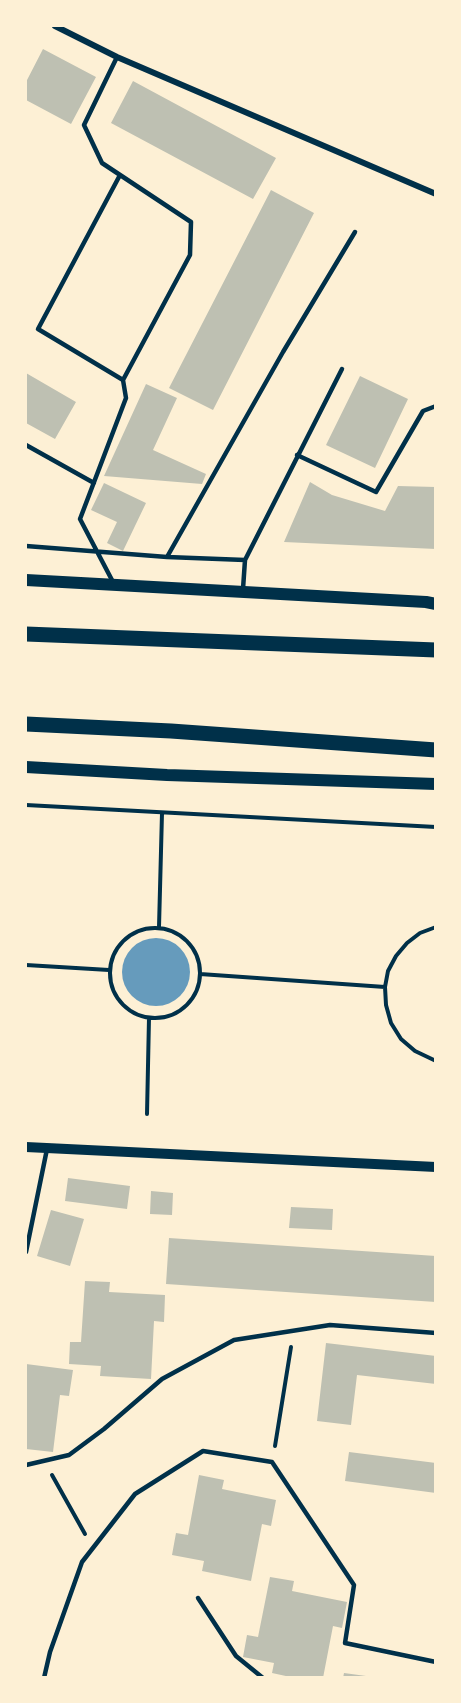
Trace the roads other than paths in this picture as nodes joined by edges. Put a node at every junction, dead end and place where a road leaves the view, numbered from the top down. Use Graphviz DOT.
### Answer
graph roads {
  1 [pos="55,26"];
  2 [pos="117,57"];
  3 [pos="120,175"];
  4 [pos="435,194"];
  5 [pos="355,232"];
  6 [pos="342,369"];
  7 [pos="123,380"];
  8 [pos="435,406"];
  9 [pos="26,445"];
  10 [pos="297,455"];
  11 [pos="93,483"];
  12 [pos="26,546"];
  13 [pos="97,551"];
  14 [pos="167,557"];
  15 [pos="245,560"];
  16 [pos="26,580"];
  17 [pos="115,585"];
  18 [pos="243,592"];
  19 [pos="435,604"];
  20 [pos="26,634"];
  21 [pos="435,650"];
  22 [pos="26,724"];
  23 [pos="435,750"];
  24 [pos="26,767"];
  25 [pos="435,784"];
  26 [pos="26,1147"];
  27 [pos="48,1148"];
  28 [pos="435,1167"];
  29 [pos="26,1252"];
  30 [pos="435,1333"];
  31 [pos="26,1465"];
  32 [pos="198,1598"];
  33 [pos="435,1662"];
  34 [pos="44,1677"];
  35 [pos="262,1677"];
  1 -- 2 [label="street"];
  2 -- 3 [label="lane"];
  2 -- 4 [label="street"];
  3 -- 7 [label="lane"];
  3 -- 7 [label="lane"];
  5 -- 14 [label="lane"];
  6 -- 10 [label="lane"];
  7 -- 11 [label="lane"];
  8 -- 10 [label="lane"];
  9 -- 11 [label="lane"];
  10 -- 15 [label="lane"];
  11 -- 13 [label="lane"];
  12 -- 13 [label="lane"];
  13 -- 14 [label="lane"];
  13 -- 17 [label="lane"];
  14 -- 15 [label="lane"];
  15 -- 18 [label="lane"];
  16 -- 17 [label="main road"];
  17 -- 18 [label="main road"];
  18 -- 19 [label="main road"];
  20 -- 21 [label="main road"];
  22 -- 23 [label="main road"];
  24 -- 25 [label="main road"];
  26 -- 27 [label="street"];
  27 -- 28 [label="street"];
  27 -- 29 [label="lane"];
  30 -- 31 [label="lane"];
  32 -- 35 [label="lane"];
  33 -- 34 [label="lane"];
}
